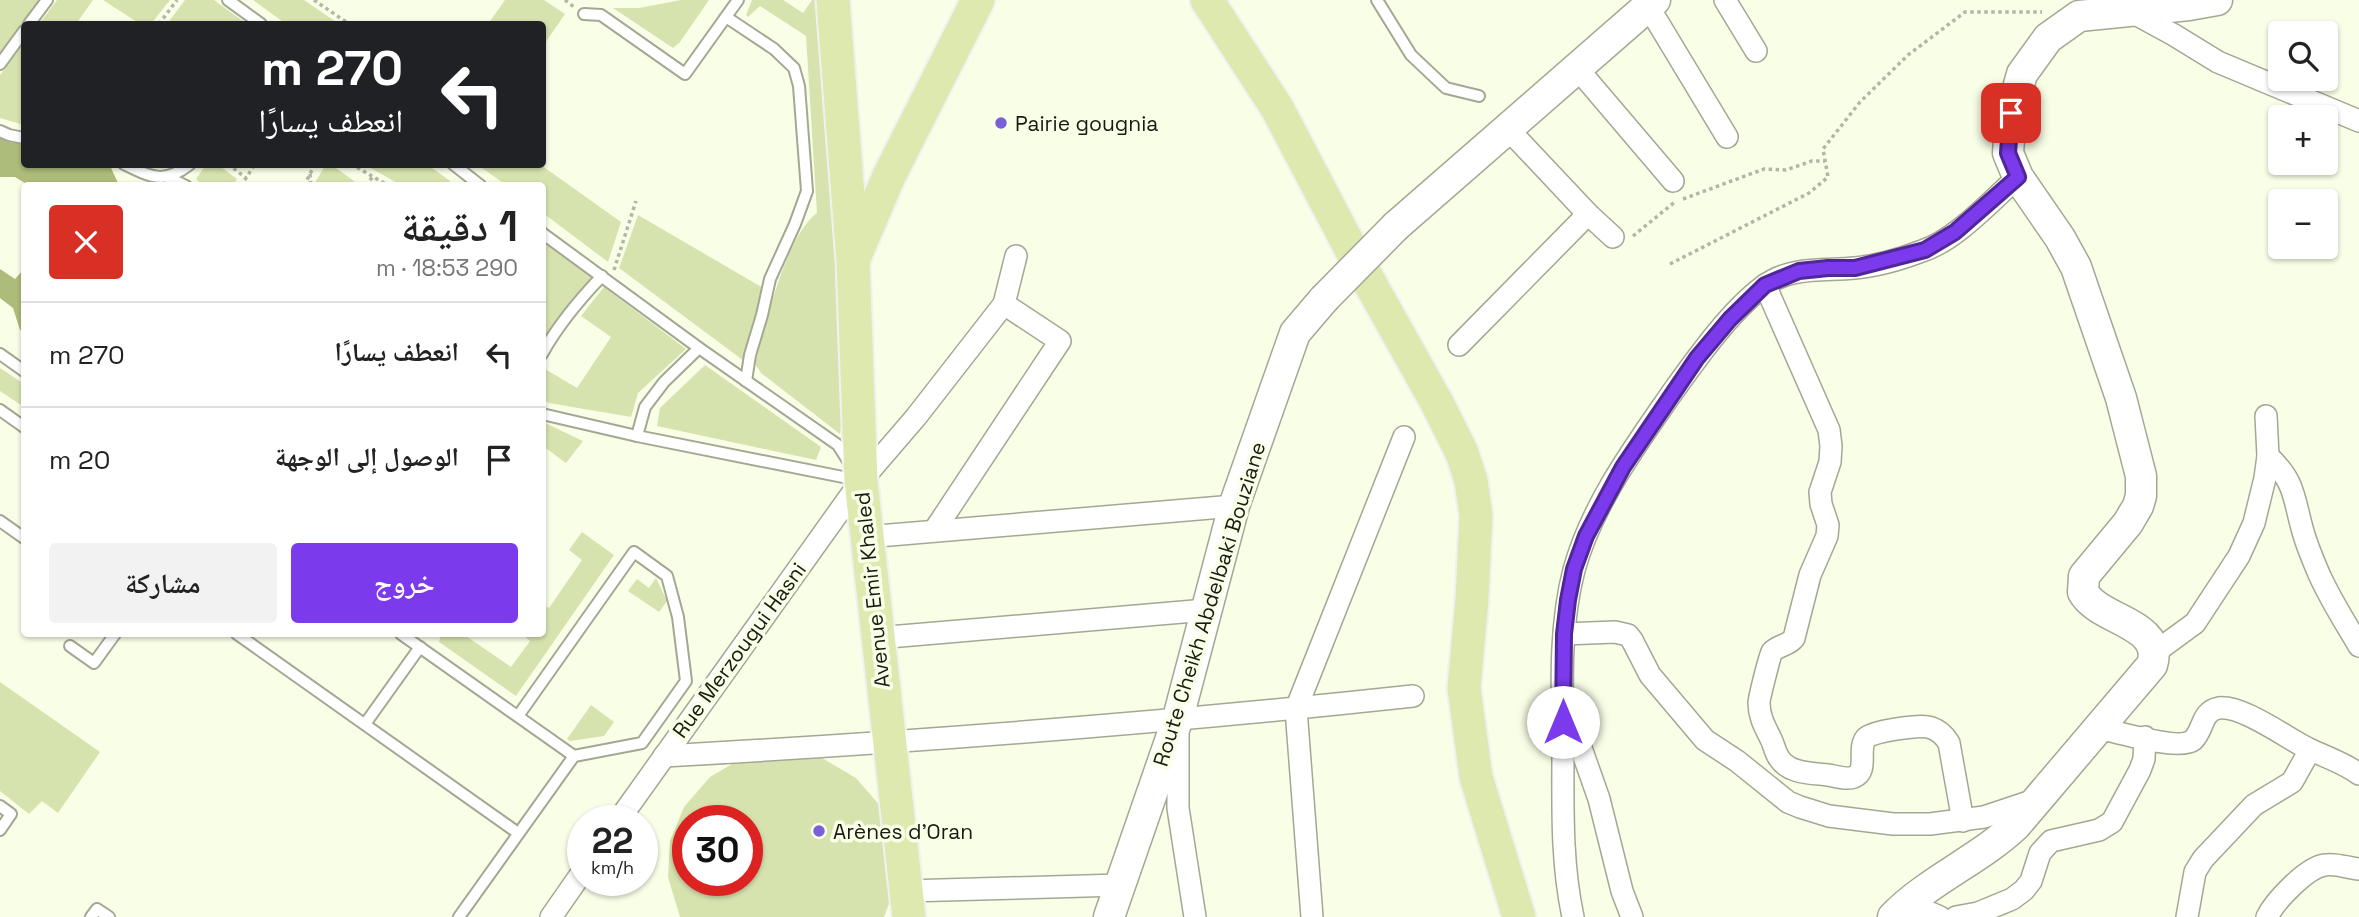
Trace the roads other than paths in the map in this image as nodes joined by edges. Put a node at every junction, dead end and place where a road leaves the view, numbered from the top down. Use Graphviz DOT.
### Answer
graph roads {
  1 [pos="47,0"];
  2 [pos="737,0"];
  3 [pos="832,0"];
  4 [pos="978,0"];
  5 [pos="1208,0"];
  6 [pos="1377,0"];
  7 [pos="1725,0"];
  8 [pos="2217,0"];
  9 [pos="230,1"];
  10 [pos="1651,3"];
  11 [pos="2130,12"];
  12 [pos="584,14"];
  13 [pos="726,17"];
  14 [pos="31,21"];
  15 [pos="257,21"];
  16 [pos="21,35"];
  17 [pos="1756,51"];
  18 [pos="0,64"];
  19 [pos="1576,67"];
  20 [pos="1479,96"];
  21 [pos="2359,121"];
  22 [pos="1507,128"];
  23 [pos="0,131"];
  24 [pos="1727,136"];
  25 [pos="21,137"];
  26 [pos="133,168"];
  27 [pos="186,168"];
  28 [pos="458,168"];
  29 [pos="167,177"];
  30 [pos="2018,177"];
  31 [pos="1673,181"];
  32 [pos="178,182"];
  33 [pos="475,182"];
  34 [pos="1588,214"];
  35 [pos="546,236"];
  36 [pos="1614,237"];
  37 [pos="1016,256"];
  38 [pos="853,261"];
  39 [pos="606,279"];
  40 [pos="1765,285"];
  41 [pos="1004,304"];
  42 [pos="1459,345"];
  43 [pos="546,348"];
  44 [pos="699,348"];
  45 [pos="0,354"];
  46 [pos="21,369"];
  47 [pos="746,381"];
  48 [pos="0,410"];
  49 [pos="546,415"];
  50 [pos="2266,416"];
  51 [pos="21,425"];
  52 [pos="637,436"];
  53 [pos="1404,437"];
  54 [pos="2268,456"];
  55 [pos="861,481"];
  56 [pos="1234,506"];
  57 [pos="0,522"];
  58 [pos="934,531"];
  59 [pos="21,536"];
  60 [pos="866,537"];
  61 [pos="1206,610"];
  62 [pos="1564,634"];
  63 [pos="113,637"];
  64 [pos="241,637"];
  65 [pos="405,637"];
  66 [pos="877,638"];
  67 [pos="70,646"];
  68 [pos="2359,646"];
  69 [pos="420,647"];
  70 [pos="2154,653"];
  71 [pos="1413,696"];
  72 [pos="1562,696"];
  73 [pos="1296,709"];
  74 [pos="518,716"];
  75 [pos="1178,719"];
  76 [pos="365,724"];
  77 [pos="2099,728"];
  78 [pos="2145,737"];
  79 [pos="889,743"];
  80 [pos="2310,750"];
  81 [pos="664,755"];
  82 [pos="574,756"];
  83 [pos="2359,774"];
  84 [pos="2037,799"];
  85 [pos="629,805"];
  86 [pos="0,806"];
  87 [pos="1964,821"];
  88 [pos="0,830"];
  89 [pos="518,832"];
  90 [pos="2359,869"];
  91 [pos="1120,885"];
  92 [pos="567,894"];
  93 [pos="908,904"];
  94 [pos="1900,910"];
  95 [pos="91,917"];
  96 [pos="108,917"];
  97 [pos="458,917"];
  98 [pos="551,917"];
  99 [pos="1109,917"];
  100 [pos="1195,917"];
  101 [pos="1312,917"];
  102 [pos="1519,917"];
  103 [pos="1573,917"];
  104 [pos="1632,917"];
  105 [pos="1940,917"];
  106 [pos="1956,917"];
  107 [pos="2187,917"];
  108 [pos="2267,917"];
  1 -- 14 [label="lane"];
  2 -- 13 [label="lane"];
  3 -- 38 [label="main road, Avenue Emir Khaled"];
  4 -- 38 [label="main road"];
  5 -- 102 [label="main road"];
  6 -- 20 [label="lane"];
  7 -- 17 [label="street"];
  8 -- 11 [label="street"];
  9 -- 15 [label="lane"];
  10 -- 19 [label="street"];
  10 -- 24 [label="street"];
  11 -- 21 [label="street"];
  11 -- 30 [label="street"];
  12 -- 13 [label="lane"];
  13 -- 47 [label="lane"];
  16 -- 18 [label="lane"];
  19 -- 22 [label="street"];
  19 -- 31 [label="street"];
  22 -- 34 [label="street"];
  22 -- 56 [label="street, Route Cheikh Abdelbaki Bouziane, bridge"];
  23 -- 25 [label="lane"];
  26 -- 29 [label="lane"];
  27 -- 29 [label="lane"];
  28 -- 33 [label="lane"];
  29 -- 32 [label="lane"];
  30 -- 40 [label="street"];
  30 -- 70 [label="street"];
  34 -- 36 [label="street"];
  34 -- 42 [label="street"];
  35 -- 39 [label="lane"];
  37 -- 41 [label="street"];
  38 -- 55 [label="main road, Avenue Emir Khaled"];
  39 -- 43 [label="lane"];
  39 -- 44 [label="lane"];
  40 -- 62 [label="street"];
  40 -- 87 [label="street"];
  41 -- 55 [label="street, Rue Merzougui Hasni"];
  41 -- 58 [label="street"];
  44 -- 47 [label="lane"];
  44 -- 52 [label="lane"];
  45 -- 46 [label="lane"];
  47 -- 55 [label="lane"];
  48 -- 51 [label="lane"];
  49 -- 52 [label="lane"];
  50 -- 54 [label="street"];
  52 -- 55 [label="lane"];
  53 -- 73 [label="street"];
  54 -- 68 [label="street"];
  54 -- 70 [label="street"];
  55 -- 60 [label="main road, Avenue Emir Khaled"];
  55 -- 81 [label="street, Rue Merzougui Hasni"];
  56 -- 58 [label="street"];
  56 -- 61 [label="street, Route Cheikh Abdelbaki Bouziane"];
  57 -- 59 [label="lane"];
  58 -- 60 [label="street"];
  60 -- 66 [label="main road, Avenue Emir Khaled"];
  61 -- 66 [label="street"];
  61 -- 75 [label="street, Route Cheikh Abdelbaki Bouziane"];
  62 -- 72 [label="street"];
  62 -- 87 [label="street"];
  63 -- 67 [label="lane"];
  64 -- 76 [label="lane"];
  65 -- 69 [label="lane"];
  66 -- 79 [label="main road, Avenue Emir Khaled"];
  69 -- 74 [label="lane"];
  69 -- 76 [label="lane"];
  70 -- 77 [label="street"];
  71 -- 73 [label="street"];
  72 -- 103 [label="street"];
  72 -- 104 [label="street"];
  73 -- 75 [label="street"];
  73 -- 101 [label="street"];
  74 -- 82 [label="lane"];
  74 -- 82 [label="lane"];
  75 -- 79 [label="street"];
  75 -- 91 [label="street, Route Cheikh Abdelbaki Bouziane"];
  75 -- 100 [label="street"];
  76 -- 89 [label="lane"];
  77 -- 78 [label="street"];
  77 -- 84 [label="street"];
  78 -- 80 [label="street"];
  78 -- 106 [label="street"];
  79 -- 81 [label="street"];
  79 -- 93 [label="main road, Avenue Emir Khaled"];
  80 -- 83 [label="street"];
  80 -- 107 [label="street"];
  81 -- 85 [label="street, Rue Merzougui Hasni"];
  82 -- 89 [label="lane"];
  84 -- 87 [label="street"];
  84 -- 94 [label="street"];
  86 -- 88 [label="lane"];
  89 -- 97 [label="lane"];
  90 -- 108 [label="street"];
  91 -- 93 [label="street"];
  91 -- 99 [label="street, Route Cheikh Abdelbaki Bouziane"];
  92 -- 98 [label="street"];
  94 -- 105 [label="street"];
  95 -- 96 [label="lane"];
}
